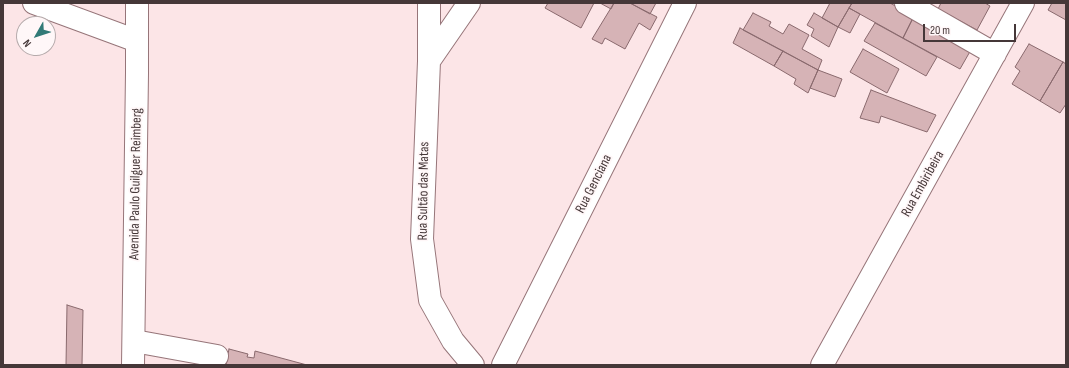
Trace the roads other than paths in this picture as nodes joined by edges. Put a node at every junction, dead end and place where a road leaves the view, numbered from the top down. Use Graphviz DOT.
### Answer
graph roads {
  1 [pos="34,3"];
  2 [pos="137,3"];
  3 [pos="429,3"];
  4 [pos="469,3"];
  5 [pos="685,3"];
  6 [pos="906,3"];
  7 [pos="1024,3"];
  8 [pos="137,41"];
  9 [pos="995,54"];
  10 [pos="429,61"];
  11 [pos="134,341"];
  12 [pos="217,356"];
  13 [pos="133,365"];
  14 [pos="473,365"];
  15 [pos="504,365"];
  16 [pos="822,365"];
  1 -- 8 [label="street"];
  2 -- 8 [label="street, Avenida Paulo Guilguer Reimberg"];
  3 -- 10 [label="street, Rua Sultão das Matas"];
  4 -- 10 [label="street"];
  5 -- 15 [label="street, Rua Genciana"];
  6 -- 9 [label="street"];
  7 -- 9 [label="street, Rua Embiribeira"];
  8 -- 11 [label="street, Avenida Paulo Guilguer Reimberg"];
  9 -- 16 [label="street, Rua Embiribeira"];
  10 -- 14 [label="street, Rua Sultão das Matas"];
  11 -- 12 [label="street"];
  11 -- 13 [label="street, Avenida Paulo Guilguer Reimberg"];
}
